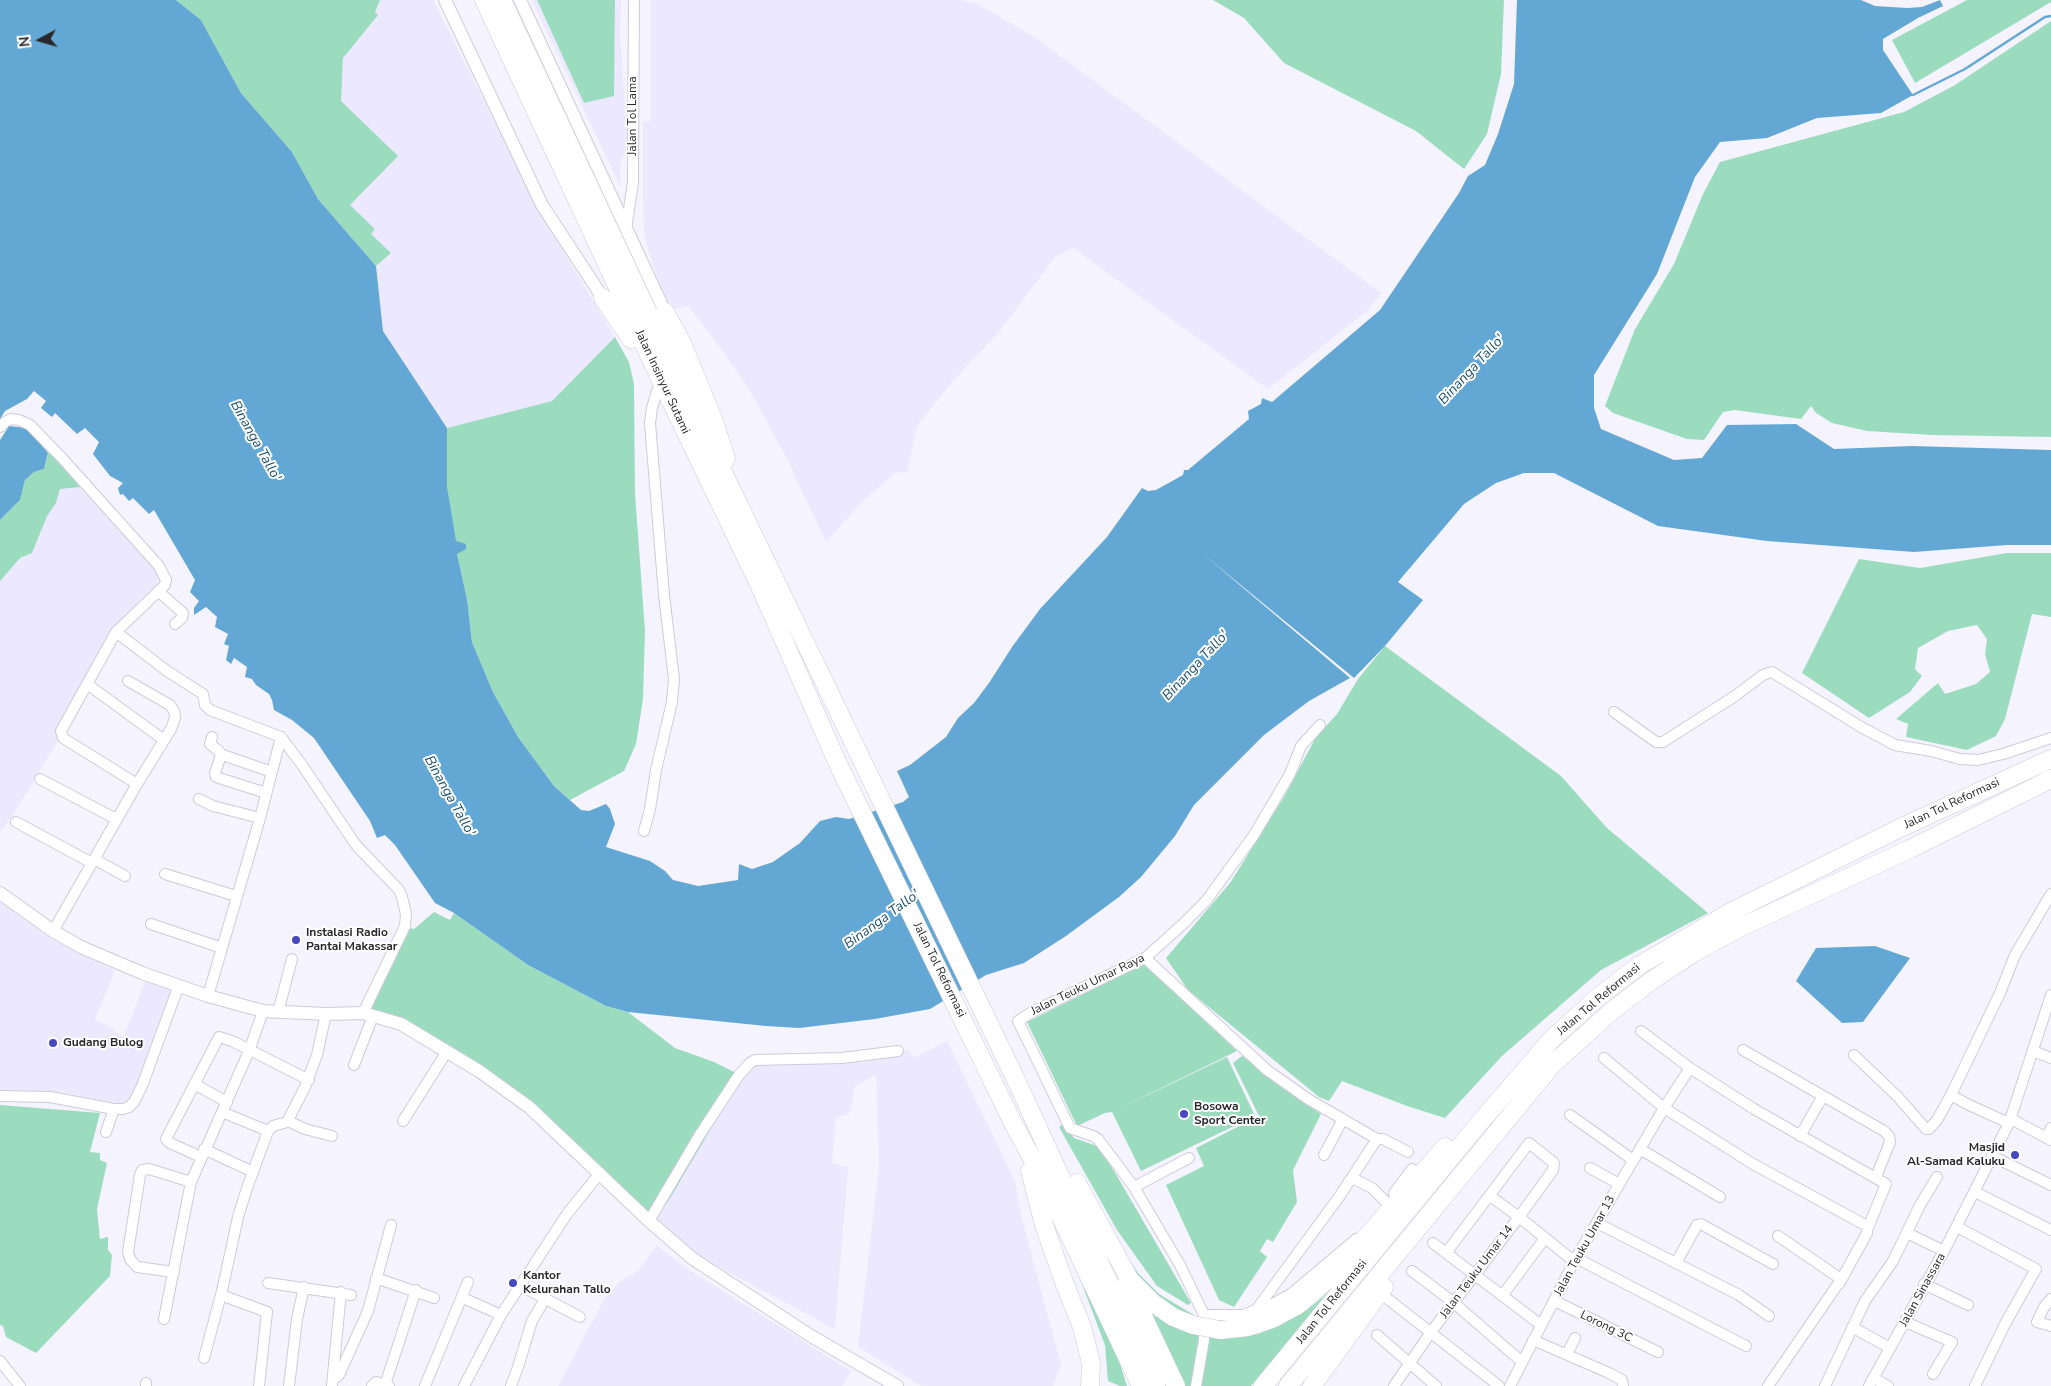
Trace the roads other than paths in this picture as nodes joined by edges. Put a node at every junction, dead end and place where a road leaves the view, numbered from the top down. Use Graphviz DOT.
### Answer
graph roads {
  1 [pos="445,0"];
  2 [pos="484,0"];
  3 [pos="502,0"];
  4 [pos="520,0"];
  5 [pos="634,0"];
  6 [pos="626,231"];
  7 [pos="603,298"];
  8 [pos="665,312"];
  9 [pos="661,381"];
  10 [pos="0,427"];
  11 [pos="742,512"];
  12 [pos="158,591"];
  13 [pos="175,624"];
  14 [pos="116,632"];
  15 [pos="128,681"];
  16 [pos="87,684"];
  17 [pos="1614,712"];
  18 [pos="1320,725"];
  19 [pos="212,737"];
  20 [pos="281,737"];
  21 [pos="2051,738"];
  22 [pos="164,740"];
  23 [pos="858,752"];
  24 [pos="220,754"];
  25 [pos="2051,759"];
  26 [pos="838,764"];
  27 [pos="272,772"];
  28 [pos="40,779"];
  29 [pos="2051,779"];
  30 [pos="137,784"];
  31 [pos="266,793"];
  32 [pos="198,799"];
  33 [pos="260,818"];
  34 [pos="116,819"];
  35 [pos="16,822"];
  36 [pos="644,831"];
  37 [pos="93,861"];
  38 [pos="165,874"];
  39 [pos="125,876"];
  40 [pos="0,893"];
  41 [pos="2051,894"];
  42 [pos="236,896"];
  43 [pos="151,924"];
  44 [pos="53,931"];
  45 [pos="222,948"];
  46 [pos="1145,958"];
  47 [pos="292,959"];
  48 [pos="179,985"];
  49 [pos="2051,995"];
  50 [pos="208,996"];
  51 [pos="263,1011"];
  52 [pos="278,1012"];
  53 [pos="2048,1013"];
  54 [pos="326,1014"];
  55 [pos="368,1014"];
  56 [pos="1641,1031"];
  57 [pos="1551,1040"];
  58 [pos="1743,1050"];
  59 [pos="249,1051"];
  60 [pos="898,1051"];
  61 [pos="2033,1051"];
  62 [pos="446,1052"];
  63 [pos="1854,1056"];
  64 [pos="1604,1058"];
  65 [pos="2051,1058"];
  66 [pos="354,1065"];
  67 [pos="1552,1065"];
  68 [pos="1690,1068"];
  69 [pos="309,1080"];
  70 [pos="1017,1082"];
  71 [pos="194,1084"];
  72 [pos="1951,1094"];
  73 [pos="0,1096"];
  74 [pos="1823,1096"];
  75 [pos="227,1102"];
  76 [pos="1664,1108"];
  77 [pos="114,1109"];
  78 [pos="222,1112"];
  79 [pos="1570,1115"];
  80 [pos="1343,1119"];
  81 [pos="288,1121"];
  82 [pos="404,1121"];
  83 [pos="2010,1121"];
  84 [pos="1013,1123"];
  85 [pos="268,1131"];
  86 [pos="106,1132"];
  87 [pos="2050,1135"];
  88 [pos="332,1136"];
  89 [pos="1800,1136"];
  90 [pos="1376,1139"];
  91 [pos="1640,1149"];
  92 [pos="1408,1152"];
  93 [pos="202,1153"];
  94 [pos="1324,1155"];
  95 [pos="1992,1156"];
  96 [pos="1189,1158"];
  97 [pos="1634,1160"];
  98 [pos="1590,1168"];
  99 [pos="1412,1169"];
  100 [pos="253,1172"];
  101 [pos="600,1173"];
  102 [pos="1876,1177"];
  103 [pos="1937,1177"];
  104 [pos="1352,1178"];
  105 [pos="191,1182"];
  106 [pos="1619,1184"];
  107 [pos="2051,1185"];
  108 [pos="1134,1188"];
  109 [pos="1975,1192"];
  110 [pos="1490,1196"];
  111 [pos="1720,1197"];
  112 [pos="1387,1203"];
  113 [pos="1519,1217"];
  114 [pos="649,1221"];
  115 [pos="1597,1223"];
  116 [pos="390,1225"];
  117 [pos="1957,1227"];
  118 [pos="1867,1228"];
  119 [pos="2051,1230"];
  120 [pos="1907,1233"];
  121 [pos="1778,1236"];
  122 [pos="1545,1238"];
  123 [pos="1433,1243"];
  124 [pos="1110,1246"];
  125 [pos="1944,1251"];
  126 [pos="1446,1252"];
  127 [pos="1576,1260"];
  128 [pos="1676,1263"];
  129 [pos="1773,1264"];
  130 [pos="1412,1271"];
  131 [pos="174,1272"];
  132 [pos="1474,1274"];
  133 [pos="376,1278"];
  134 [pos="468,1282"];
  135 [pos="268,1283"];
  136 [pos="1839,1284"];
  137 [pos="1924,1284"];
  138 [pos="521,1286"];
  139 [pos="304,1287"];
  140 [pos="416,1290"];
  141 [pos="221,1295"];
  142 [pos="1384,1296"];
  143 [pos="1502,1296"];
  144 [pos="434,1298"];
  145 [pos="463,1298"];
  146 [pos="545,1299"];
  147 [pos="2051,1299"];
  148 [pos="1554,1301"];
  149 [pos="1454,1303"];
  150 [pos="1968,1305"];
  151 [pos="1256,1310"];
  152 [pos="501,1316"];
  153 [pos="1770,1316"];
  154 [pos="580,1317"];
  155 [pos="164,1319"];
  156 [pos="1198,1320"];
  157 [pos="1905,1322"];
  158 [pos="1541,1326"];
  159 [pos="2051,1326"];
  160 [pos="1852,1327"];
  161 [pos="1431,1332"];
  162 [pos="1377,1335"];
  163 [pos="1575,1338"];
  164 [pos="1533,1340"];
  165 [pos="1746,1346"];
  166 [pos="1890,1348"];
  167 [pos="1658,1352"];
  168 [pos="1567,1354"];
  169 [pos="204,1358"];
  170 [pos="0,1361"];
  171 [pos="1409,1362"];
  172 [pos="1522,1362"];
  173 [pos="1934,1374"];
  174 [pos="1137,1381"];
  175 [pos="1871,1382"];
  176 [pos="333,1383"];
  177 [pos="387,1385"];
  178 [pos="1514,1385"];
  179 [pos="20,1386"];
  180 [pos="259,1386"];
  181 [pos="289,1386"];
  182 [pos="372,1386"];
  183 [pos="425,1386"];
  184 [pos="464,1386"];
  185 [pos="511,1386"];
  186 [pos="896,1386"];
  187 [pos="1090,1386"];
  188 [pos="1156,1386"];
  189 [pos="1176,1386"];
  190 [pos="1196,1386"];
  191 [pos="1263,1386"];
  192 [pos="1288,1386"];
  193 [pos="1312,1386"];
  194 [pos="1394,1386"];
  195 [pos="1436,1386"];
  196 [pos="1499,1386"];
  197 [pos="1622,1386"];
  198 [pos="1768,1386"];
  199 [pos="1825,1386"];
  200 [pos="1888,1386"];
  201 [pos="1975,1386"];
  1 -- 7 [label="street"];
  2 -- 9 [label="highway, Jalan Insinyur Sutami"];
  3 -- 11 [label="highway, Jalan Insinyur Sutami"];
  4 -- 6 [label="street"];
  5 -- 6 [label="street, Jalan Tol Lama"];
  6 -- 8 [label="street"];
  7 -- 9 [label="highway"];
  8 -- 11 [label="highway"];
  9 -- 26 [label="highway, Jalan Insinyur Sutami"];
  9 -- 36 [label="street"];
  10 -- 12 [label="street"];
  11 -- 23 [label="highway, Jalan Insinyur Sutami"];
  12 -- 13 [label="street"];
  12 -- 14 [label="street"];
  14 -- 16 [label="street"];
  14 -- 20 [label="street"];
  15 -- 22 [label="street"];
  16 -- 22 [label="street"];
  16 -- 30 [label="street"];
  17 -- 21 [label="street"];
  18 -- 46 [label="street, Jalan Teuku Umar Raya"];
  19 -- 24 [label="street"];
  20 -- 27 [label="street"];
  20 -- 55 [label="street"];
  22 -- 30 [label="street"];
  23 -- 70 [label="highway, Jalan Tol Reformasi"];
  24 -- 27 [label="street"];
  24 -- 31 [label="street"];
  25 -- 57 [label="highway, Jalan Tol Reformasi"];
  26 -- 84 [label="highway, Jalan Tol Reformasi"];
  27 -- 31 [label="street"];
  28 -- 34 [label="street"];
  29 -- 67 [label="highway, Jalan Tol Reformasi"];
  30 -- 34 [label="street"];
  31 -- 33 [label="street"];
  32 -- 33 [label="street"];
  33 -- 42 [label="street"];
  34 -- 37 [label="street"];
  35 -- 37 [label="street"];
  37 -- 39 [label="street"];
  37 -- 44 [label="street"];
  38 -- 42 [label="street"];
  40 -- 44 [label="street"];
  41 -- 72 [label="street"];
  42 -- 45 [label="street"];
  43 -- 45 [label="street"];
  44 -- 48 [label="street"];
  45 -- 50 [label="street"];
  46 -- 80 [label="street"];
  46 -- 108 [label="street, Jalan Teuku Umar Raya"];
  47 -- 52 [label="street"];
  48 -- 50 [label="street"];
  48 -- 77 [label="street"];
  49 -- 53 [label="street, Jalan Sinassara"];
  50 -- 51 [label="street"];
  51 -- 52 [label="street"];
  51 -- 59 [label="street"];
  52 -- 54 [label="street"];
  53 -- 61 [label="street, Jalan Sinassara"];
  54 -- 55 [label="street"];
  54 -- 69 [label="street"];
  55 -- 62 [label="street"];
  55 -- 66 [label="street"];
  56 -- 68 [label="street"];
  57 -- 156 [label="highway, bridge"];
  57 -- 191 [label="highway, Jalan Tol Reformasi"];
  58 -- 74 [label="street"];
  59 -- 69 [label="street"];
  59 -- 71 [label="street"];
  59 -- 75 [label="street"];
  60 -- 114 [label="street"];
  61 -- 65 [label="street"];
  61 -- 83 [label="street, Jalan Sinassara"];
  62 -- 82 [label="street"];
  62 -- 101 [label="street"];
  63 -- 72 [label="street"];
  64 -- 76 [label="street"];
  67 -- 192 [label="highway, Jalan Tol Reformasi"];
  67 -- 193 [label="highway"];
  68 -- 76 [label="street, Jalan Teuku Umar 13"];
  68 -- 89 [label="street"];
  69 -- 81 [label="street"];
  70 -- 124 [label="highway"];
  70 -- 188 [label="highway"];
  71 -- 75 [label="street"];
  71 -- 93 [label="street"];
  72 -- 83 [label="street"];
  73 -- 77 [label="street"];
  74 -- 89 [label="street"];
  74 -- 102 [label="street"];
  75 -- 78 [label="street"];
  76 -- 91 [label="street, Jalan Teuku Umar 13"];
  76 -- 118 [label="street"];
  77 -- 86 [label="street"];
  78 -- 85 [label="street"];
  78 -- 93 [label="street"];
  79 -- 97 [label="street"];
  80 -- 90 [label="street"];
  80 -- 94 [label="street"];
  81 -- 85 [label="street"];
  81 -- 88 [label="street"];
  83 -- 87 [label="street"];
  83 -- 95 [label="street, Jalan Sinassara"];
  84 -- 174 [label="highway"];
  84 -- 187 [label="highway"];
  85 -- 100 [label="street"];
  89 -- 102 [label="street"];
  90 -- 92 [label="street"];
  90 -- 104 [label="street"];
  91 -- 97 [label="street, Jalan Teuku Umar 13"];
  91 -- 111 [label="street"];
  93 -- 100 [label="street"];
  93 -- 105 [label="street"];
  95 -- 107 [label="street"];
  95 -- 109 [label="street, Jalan Sinassara"];
  96 -- 108 [label="street"];
  97 -- 106 [label="street, Jalan Teuku Umar 13"];
  98 -- 106 [label="street"];
  99 -- 112 [label="street"];
  100 -- 141 [label="street"];
  101 -- 114 [label="street"];
  101 -- 138 [label="street"];
  102 -- 118 [label="street"];
  103 -- 120 [label="street"];
  104 -- 112 [label="street"];
  104 -- 151 [label="street"];
  105 -- 131 [label="street"];
  105 -- 131 [label="street"];
  106 -- 115 [label="street, Jalan Teuku Umar 13"];
  108 -- 156 [label="street, Jalan Teuku Umar Raya"];
  109 -- 117 [label="street, Jalan Sinassara"];
  109 -- 119 [label="street"];
  110 -- 113 [label="street"];
  110 -- 113 [label="street"];
  110 -- 126 [label="street"];
  112 -- 151 [label="street"];
  113 -- 122 [label="street, Jalan Teuku Umar 14"];
  113 -- 132 [label="street, Jalan Teuku Umar 14"];
  114 -- 186 [label="street"];
  115 -- 127 [label="street, Jalan Teuku Umar 13"];
  115 -- 128 [label="street"];
  116 -- 133 [label="street"];
  117 -- 125 [label="street, Jalan Sinassara"];
  117 -- 201 [label="street"];
  118 -- 136 [label="street"];
  120 -- 125 [label="street"];
  120 -- 160 [label="street"];
  121 -- 136 [label="street"];
  122 -- 127 [label="street, Jalan Teuku Umar 14"];
  122 -- 143 [label="street"];
  123 -- 126 [label="street"];
  124 -- 156 [label="highway"];
  124 -- 189 [label="highway"];
  125 -- 137 [label="street, Jalan Sinassara"];
  126 -- 132 [label="street"];
  127 -- 148 [label="street, Jalan Teuku Umar 13"];
  127 -- 165 [label="street, Jalan Teuku Umar 14"];
  128 -- 129 [label="street"];
  128 -- 153 [label="street"];
  130 -- 149 [label="street"];
  131 -- 155 [label="street"];
  132 -- 143 [label="street"];
  132 -- 149 [label="street, Jalan Teuku Umar 14"];
  133 -- 140 [label="street"];
  133 -- 176 [label="street"];
  134 -- 145 [label="street"];
  135 -- 139 [label="street"];
  136 -- 198 [label="street"];
  137 -- 150 [label="street"];
  137 -- 157 [label="street, Jalan Sinassara"];
  138 -- 146 [label="street"];
  138 -- 152 [label="street"];
  139 -- 176 [label="street"];
  139 -- 181 [label="street"];
  140 -- 144 [label="street"];
  140 -- 177 [label="street"];
  141 -- 169 [label="street"];
  141 -- 180 [label="street"];
  142 -- 161 [label="street"];
  143 -- 158 [label="street"];
  145 -- 152 [label="street"];
  145 -- 183 [label="street"];
  146 -- 154 [label="street"];
  146 -- 185 [label="street"];
  147 -- 159 [label="street"];
  148 -- 158 [label="street, Jalan Teuku Umar 13"];
  148 -- 167 [label="street, Lorong 3C"];
  149 -- 161 [label="street, Jalan Teuku Umar 14"];
  149 -- 172 [label="street"];
  151 -- 156 [label="street"];
  152 -- 184 [label="street"];
  156 -- 190 [label="street, Jalan Teuku Umar Raya"];
  157 -- 166 [label="street, Jalan Sinassara"];
  157 -- 173 [label="street"];
  158 -- 164 [label="street, Jalan Teuku Umar 13"];
  160 -- 166 [label="street"];
  160 -- 199 [label="street"];
  161 -- 171 [label="street, Jalan Teuku Umar 14"];
  161 -- 196 [label="street"];
  162 -- 171 [label="street"];
  163 -- 168 [label="street"];
  164 -- 168 [label="street"];
  164 -- 172 [label="street, Jalan Teuku Umar 13"];
  166 -- 175 [label="street, Jalan Sinassara"];
  168 -- 197 [label="street"];
  170 -- 179 [label="street"];
  171 -- 194 [label="street, Jalan Teuku Umar 14"];
  171 -- 195 [label="street"];
  172 -- 178 [label="street, Jalan Teuku Umar 13"];
  175 -- 200 [label="street"];
  177 -- 182 [label="street"];
}
